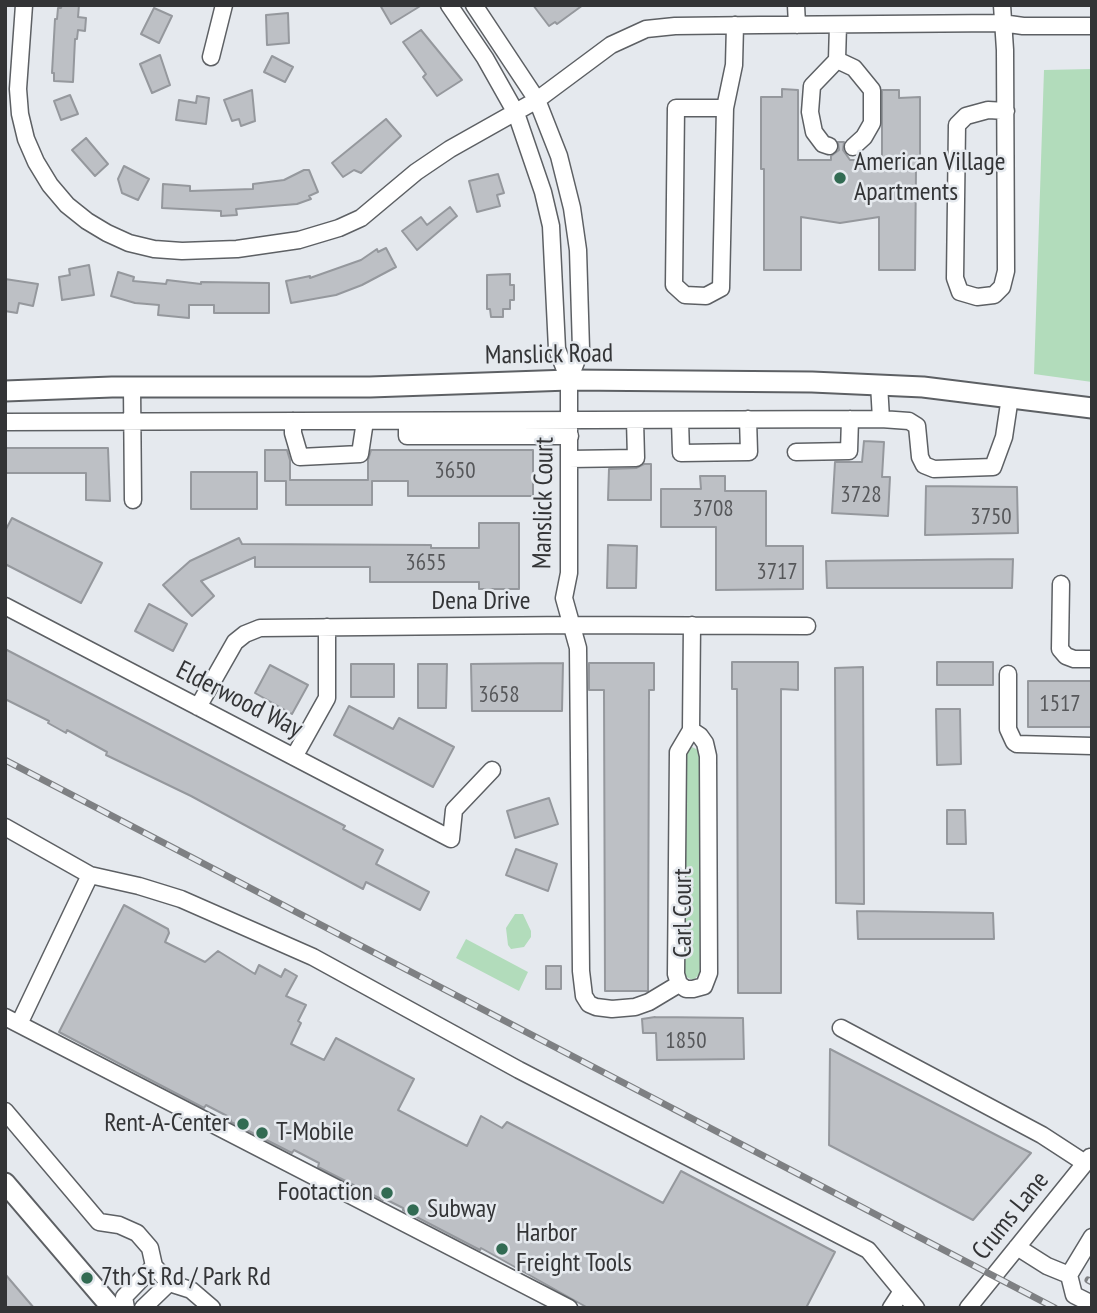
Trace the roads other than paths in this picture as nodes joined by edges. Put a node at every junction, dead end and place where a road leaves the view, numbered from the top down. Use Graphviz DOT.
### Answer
graph roads {
  1 [pos="24,5"];
  2 [pos="224,5"];
  3 [pos="474,5"];
  4 [pos="796,5"];
  5 [pos="1002,5"];
  6 [pos="452,6"];
  7 [pos="1002,23"];
  8 [pos="735,25"];
  9 [pos="797,25"];
  10 [pos="838,25"];
  11 [pos="1092,26"];
  12 [pos="211,57"];
  13 [pos="837,60"];
  14 [pos="527,106"];
  15 [pos="725,108"];
  16 [pos="1006,111"];
  17 [pos="829,146"];
  18 [pos="853,147"];
  19 [pos="569,380"];
  20 [pos="879,384"];
  21 [pos="132,387"];
  22 [pos="5,391"];
  23 [pos="1010,397"];
  24 [pos="1092,408"];
  25 [pos="748,419"];
  26 [pos="850,419"];
  27 [pos="881,419"];
  28 [pos="635,420"];
  29 [pos="680,420"];
  30 [pos="132,421"];
  31 [pos="293,421"];
  32 [pos="365,421"];
  33 [pos="5,422"];
  34 [pos="570,428"];
  35 [pos="796,452"];
  36 [pos="569,458"];
  37 [pos="133,500"];
  38 [pos="1061,584"];
  39 [pos="5,606"];
  40 [pos="573,625"];
  41 [pos="692,625"];
  42 [pos="807,626"];
  43 [pos="327,627"];
  44 [pos="1092,659"];
  45 [pos="1008,674"];
  46 [pos="198,707"];
  47 [pos="691,730"];
  48 [pos="1092,746"];
  49 [pos="295,757"];
  50 [pos="492,769"];
  51 [pos="5,827"];
  52 [pos="90,875"];
  53 [pos="679,984"];
  54 [pos="12,1021"];
  55 [pos="841,1028"];
  56 [pos="5,1111"];
  57 [pos="1089,1159"];
  58 [pos="5,1183"];
  59 [pos="1092,1237"];
  60 [pos="1017,1247"];
  61 [pos="154,1266"];
  62 [pos="1069,1275"];
  63 [pos="169,1283"];
  64 [pos="902,1291"];
  65 [pos="1092,1304"];
  66 [pos="112,1308"];
  67 [pos="126,1308"];
  68 [pos="143,1308"];
  69 [pos="212,1308"];
  70 [pos="569,1308"];
  71 [pos="891,1308"];
  72 [pos="916,1308"];
  73 [pos="968,1308"];
  1 -- 14 [label="street"];
  2 -- 12 [label="street"];
  3 -- 14 [label="street"];
  4 -- 9 [label="street"];
  5 -- 7 [label="street"];
  6 -- 14 [label="street"];
  7 -- 10 [label="street"];
  7 -- 11 [label="street"];
  7 -- 16 [label="street"];
  8 -- 9 [label="street"];
  8 -- 14 [label="street"];
  8 -- 15 [label="street"];
  9 -- 10 [label="street"];
  10 -- 13 [label="street"];
  13 -- 17 [label="street"];
  13 -- 18 [label="street"];
  14 -- 19 [label="street"];
  14 -- 19 [label="street"];
  15 -- 15 [label="street"];
  16 -- 16 [label="street"];
  19 -- 20 [label="main road, Manslick Road"];
  19 -- 21 [label="main road, Manslick Road"];
  19 -- 34 [label="street, Manslick Court"];
  20 -- 23 [label="main road, Manslick Road"];
  20 -- 27 [label="street"];
  21 -- 22 [label="main road, Manslick Road"];
  21 -- 30 [label="street"];
  23 -- 24 [label="main road, Manslick Road"];
  23 -- 27 [label="street"];
  25 -- 26 [label="street"];
  25 -- 29 [label="street"];
  25 -- 29 [label="street"];
  26 -- 27 [label="street"];
  26 -- 35 [label="street"];
  28 -- 29 [label="street"];
  28 -- 34 [label="street"];
  28 -- 36 [label="street"];
  30 -- 31 [label="street"];
  30 -- 33 [label="street"];
  30 -- 37 [label="street"];
  31 -- 32 [label="street"];
  31 -- 32 [label="street"];
  32 -- 34 [label="street"];
  34 -- 36 [label="street, Manslick Court"];
  36 -- 40 [label="street, Manslick Court"];
  38 -- 44 [label="street"];
  39 -- 46 [label="street, Elderwood Way"];
  40 -- 41 [label="street, Dena Drive"];
  40 -- 43 [label="street, Dena Drive"];
  40 -- 53 [label="street, Manslick Court"];
  41 -- 42 [label="street, Dena Drive"];
  41 -- 47 [label="street, Carl Court"];
  43 -- 46 [label="street, Dena Drive"];
  43 -- 49 [label="street"];
  45 -- 48 [label="street"];
  46 -- 49 [label="street, Elderwood Way"];
  47 -- 53 [label="street, Carl Court"];
  47 -- 53 [label="street, Carl Court"];
  49 -- 50 [label="street, Elderwood Way"];
  51 -- 52 [label="street"];
  52 -- 54 [label="street"];
  52 -- 64 [label="street"];
  54 -- 70 [label="street"];
  55 -- 57 [label="street"];
  56 -- 61 [label="street"];
  57 -- 60 [label="street, Crums Lane"];
  58 -- 66 [label="main road"];
  59 -- 62 [label="street"];
  60 -- 62 [label="street"];
  60 -- 73 [label="street, Crums Lane"];
  61 -- 63 [label="street"];
  61 -- 67 [label="street"];
  62 -- 65 [label="street"];
  63 -- 68 [label="street"];
  63 -- 69 [label="street"];
  64 -- 71 [label="street"];
  64 -- 72 [label="street"];
}
